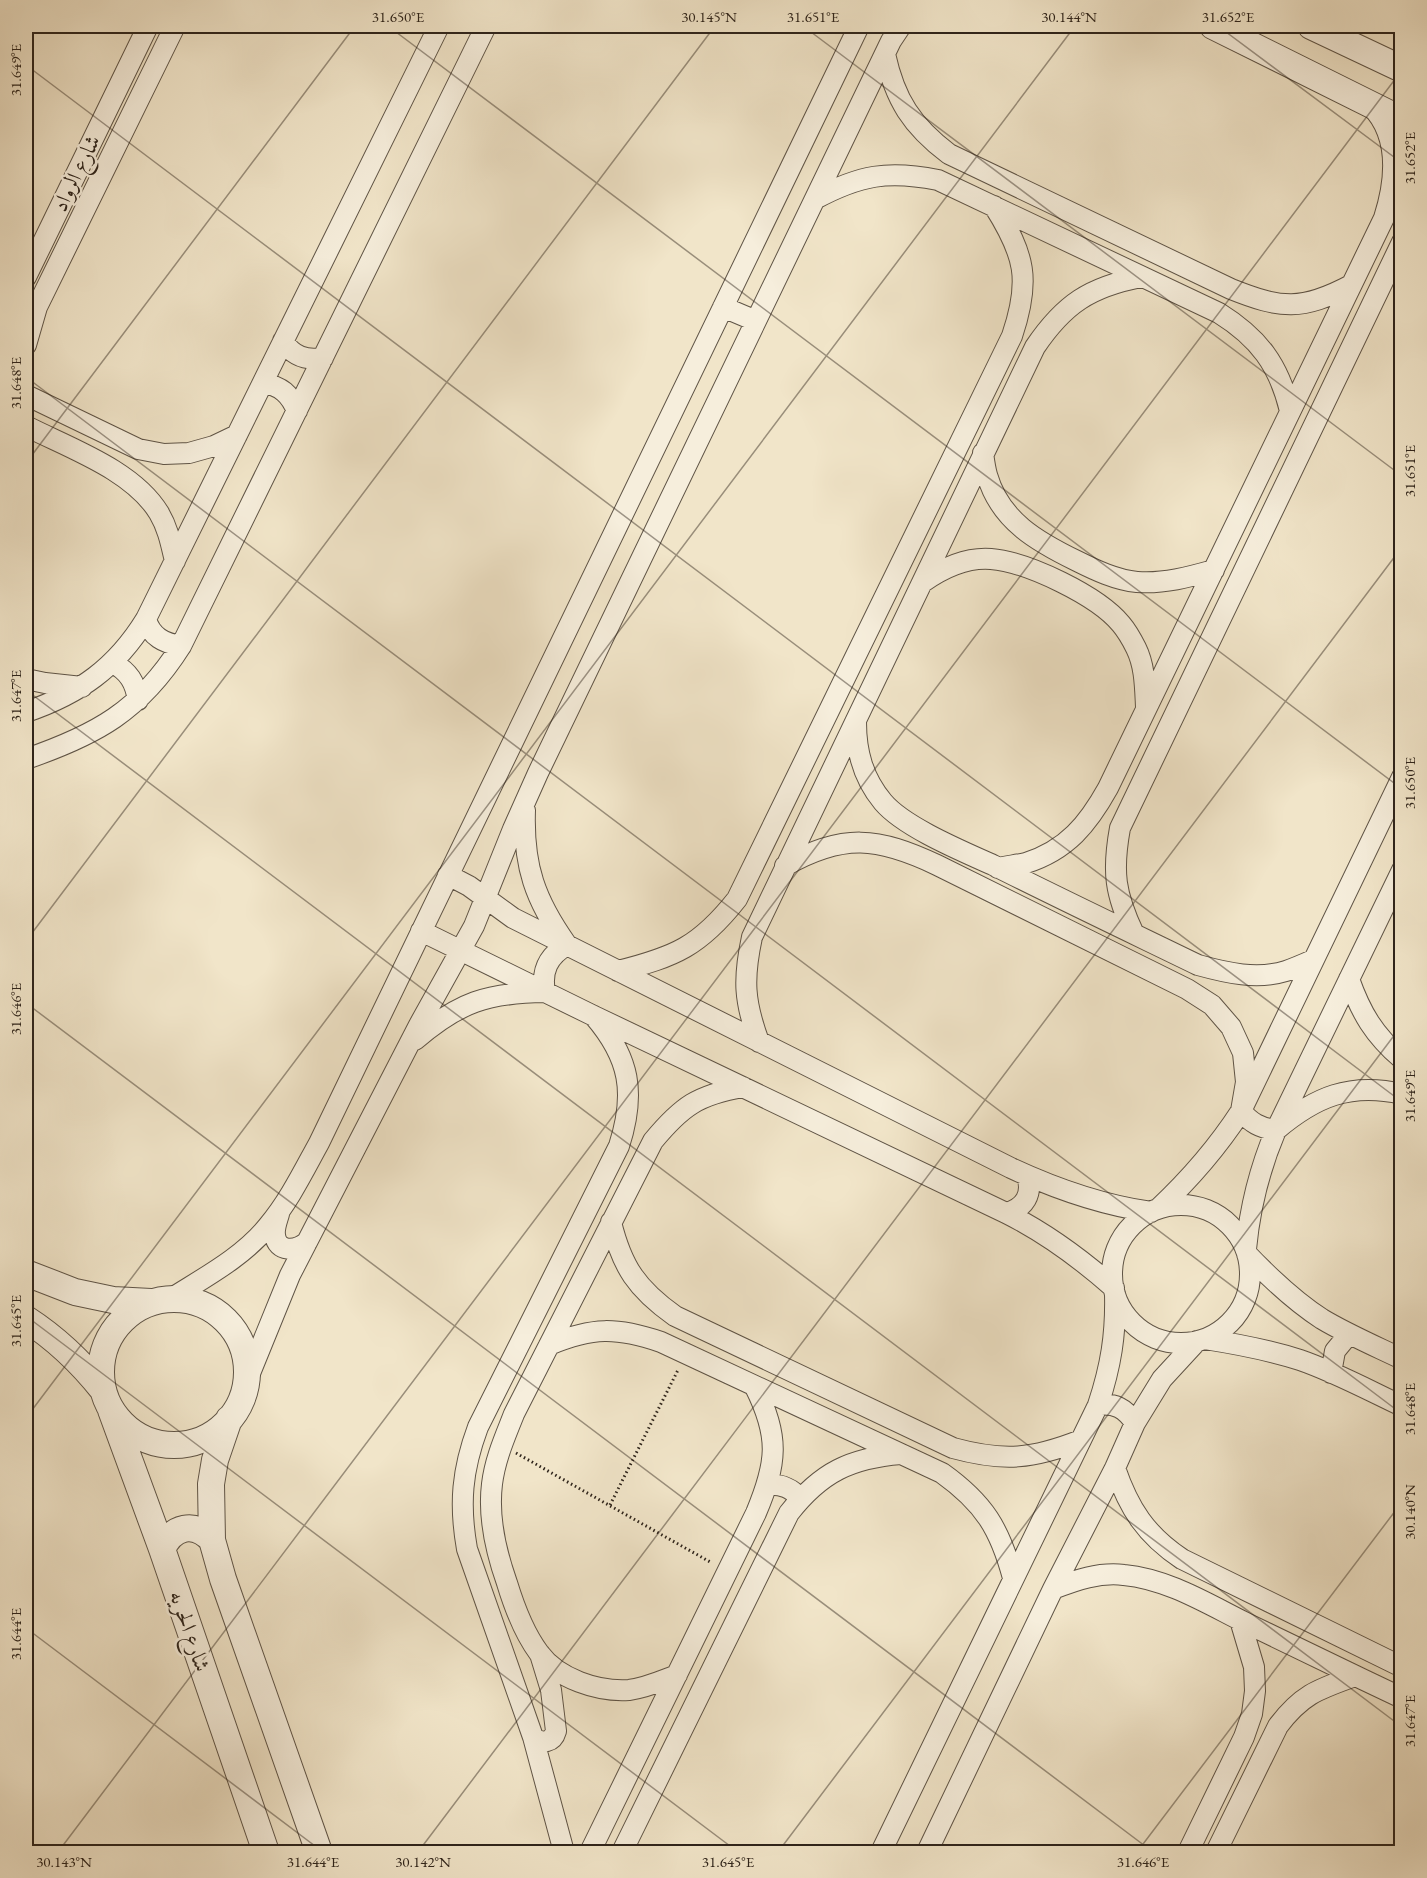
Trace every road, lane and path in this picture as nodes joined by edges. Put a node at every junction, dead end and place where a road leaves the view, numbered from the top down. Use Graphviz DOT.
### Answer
graph roads {
  1 [pos="148,26"];
  2 [pos="175,26"];
  3 [pos="439,26"];
  4 [pos="486,26"];
  5 [pos="859,26"];
  6 [pos="901,26"];
  7 [pos="1213,26"];
  8 [pos="1311,26"];
  9 [pos="885,54"];
  10 [pos="1398,64"];
  11 [pos="1368,103"];
  12 [pos="1401,120"];
  13 [pos="950,154"];
  14 [pos="938,180"];
  15 [pos="815,199"];
  16 [pos="994,206"];
  17 [pos="1393,218"];
  18 [pos="1401,242"];
  19 [pos="26,277"];
  20 [pos="1141,277"];
  21 [pos="1351,285"];
  22 [pos="1230,289"];
  23 [pos="31,307"];
  24 [pos="723,307"];
  25 [pos="1219,313"];
  26 [pos="756,321"];
  27 [pos="1012,336"];
  28 [pos="283,341"];
  29 [pos="26,345"];
  30 [pos="1035,347"];
  31 [pos="322,358"];
  32 [pos="263,383"];
  33 [pos="26,395"];
  34 [pos="297,411"];
  35 [pos="1290,411"];
  36 [pos="26,426"];
  37 [pos="237,435"];
  38 [pos="138,449"];
  39 [pos="983,453"];
  40 [pos="125,476"];
  41 [pos="1029,535"];
  42 [pos="175,561"];
  43 [pos="1015,563"];
  44 [pos="1214,570"];
  45 [pos="1112,576"];
  46 [pos="921,584"];
  47 [pos="1099,604"];
  48 [pos="146,619"];
  49 [pos="181,646"];
  50 [pos="113,663"];
  51 [pos="26,679"];
  52 [pos="82,687"];
  53 [pos="138,700"];
  54 [pos="1146,710"];
  55 [pos="26,712"];
  56 [pos="856,718"];
  57 [pos="26,759"];
  58 [pos="1401,777"];
  59 [pos="525,801"];
  60 [pos="1094,813"];
  61 [pos="1120,828"];
  62 [pos="948,844"];
  63 [pos="937,865"];
  64 [pos="785,866"];
  65 [pos="998,868"];
  66 [pos="1401,870"];
  67 [pos="448,875"];
  68 [pos="737,898"];
  69 [pos="486,899"];
  70 [pos="762,912"];
  71 [pos="421,931"];
  72 [pos="1134,934"];
  73 [pos="567,945"];
  74 [pos="461,951"];
  75 [pos="1312,960"];
  76 [pos="1198,965"];
  77 [pos="618,971"];
  78 [pos="1349,979"];
  79 [pos="1187,989"];
  80 [pos="545,992"];
  81 [pos="594,1016"];
  82 [pos="759,1042"];
  83 [pos="408,1046"];
  84 [pos="1401,1059"];
  85 [pos="743,1087"];
  86 [pos="1401,1094"];
  87 [pos="1240,1111"];
  88 [pos="626,1124"];
  89 [pos="1276,1130"];
  90 [pos="652,1141"];
  91 [pos="1027,1176"];
  92 [pos="1155,1211"];
  93 [pos="279,1212"];
  94 [pos="1006,1213"];
  95 [pos="611,1222"];
  96 [pos="307,1242"];
  97 [pos="1247,1252"];
  98 [pos="26,1273"];
  99 [pos="1114,1291"];
  100 [pos="161,1300"];
  101 [pos="675,1316"];
  102 [pos="26,1319"];
  103 [pos="1349,1334"];
  104 [pos="1201,1340"];
  105 [pos="661,1342"];
  106 [pos="549,1345"];
  107 [pos="686,1354"];
  108 [pos="1401,1359"];
  109 [pos="1331,1372"];
  110 [pos="246,1383"];
  111 [pos="755,1387"];
  112 [pos="107,1400"];
  113 [pos="1098,1405"];
  114 [pos="1401,1406"];
  115 [pos="229,1419"];
  116 [pos="1135,1423"];
  117 [pos="1081,1440"];
  118 [pos="502,1445"];
  119 [pos="953,1448"];
  120 [pos="904,1454"];
  121 [pos="1115,1468"];
  122 [pos="942,1473"];
  123 [pos="768,1485"];
  124 [pos="801,1498"];
  125 [pos="610,1505"];
  126 [pos="212,1540"];
  127 [pos="162,1549"];
  128 [pos="728,1571"];
  129 [pos="1013,1578"];
  130 [pos="1227,1582"];
  131 [pos="1053,1589"];
  132 [pos="1217,1608"];
  133 [pos="1240,1620"];
  134 [pos="540,1654"];
  135 [pos="1401,1668"];
  136 [pos="677,1675"];
  137 [pos="1355,1676"];
  138 [pos="1401,1698"];
  139 [pos="533,1737"];
  140 [pos="1244,1737"];
  141 [pos="1267,1747"];
  142 [pos="266,1852"];
  143 [pos="319,1852"];
  144 [pos="564,1852"];
  145 [pos="590,1852"];
  146 [pos="622,1852"];
  147 [pos="881,1852"];
  148 [pos="927,1852"];
  149 [pos="1188,1852"];
  150 [pos="1216,1852"];
  1 -- 19 [label="street, شارع الرواد"];
  2 -- 23 [label="street, شارع الرواد"];
  3 -- 28 [label="street"];
  4 -- 31 [label="street"];
  5 -- 24 [label="street"];
  6 -- 9 [label="street"];
  7 -- 11 [label="street"];
  8 -- 10 [label="street"];
  9 -- 13 [label="street"];
  9 -- 15 [label="street"];
  11 -- 12 [label="street"];
  11 -- 17 [label="street"];
  13 -- 14 [label="street"];
  13 -- 22 [label="street"];
  14 -- 15 [label="street"];
  14 -- 16 [label="street"];
  15 -- 26 [label="street"];
  16 -- 20 [label="street"];
  16 -- 27 [label="street"];
  17 -- 21 [label="street"];
  18 -- 61 [label="street"];
  20 -- 25 [label="street"];
  20 -- 30 [label="street"];
  21 -- 22 [label="street"];
  21 -- 35 [label="street"];
  22 -- 25 [label="street"];
  23 -- 29 [label="street, شارع الرواد"];
  24 -- 26 [label="street"];
  24 -- 67 [label="street"];
  25 -- 35 [label="street"];
  26 -- 59 [label="street"];
  27 -- 30 [label="street"];
  27 -- 68 [label="street"];
  28 -- 31 [label="street"];
  28 -- 32 [label="street"];
  30 -- 39 [label="street"];
  31 -- 34 [label="street"];
  32 -- 34 [label="street"];
  32 -- 37 [label="street"];
  33 -- 38 [label="street"];
  34 -- 49 [label="street"];
  35 -- 44 [label="street"];
  36 -- 40 [label="street"];
  37 -- 38 [label="street"];
  37 -- 42 [label="street"];
  38 -- 40 [label="street"];
  39 -- 41 [label="street"];
  39 -- 46 [label="street"];
  40 -- 42 [label="street"];
  41 -- 43 [label="street"];
  41 -- 45 [label="street"];
  42 -- 48 [label="street"];
  43 -- 46 [label="street"];
  43 -- 47 [label="street"];
  44 -- 45 [label="street"];
  44 -- 54 [label="street"];
  45 -- 47 [label="street"];
  46 -- 56 [label="street"];
  47 -- 54 [label="street"];
  48 -- 49 [label="street"];
  48 -- 50 [label="street"];
  49 -- 53 [label="street"];
  50 -- 52 [label="street"];
  50 -- 53 [label="street"];
  51 -- 52 [label="street"];
  52 -- 55 [label="street"];
  53 -- 57 [label="street"];
  54 -- 60 [label="street"];
  56 -- 62 [label="street"];
  56 -- 64 [label="street"];
  58 -- 75 [label="street"];
  59 -- 69 [label="street"];
  59 -- 73 [label="street"];
  60 -- 61 [label="street"];
  60 -- 65 [label="street"];
  61 -- 72 [label="street"];
  62 -- 63 [label="street"];
  62 -- 65 [label="street"];
  63 -- 64 [label="street"];
  63 -- 79 [label="street"];
  64 -- 70 [label="street"];
  65 -- 72 [label="street"];
  66 -- 78 [label="street"];
  67 -- 69 [label="street"];
  67 -- 71 [label="street"];
  68 -- 70 [label="street"];
  68 -- 77 [label="street"];
  69 -- 73 [label="street"];
  69 -- 74 [label="street"];
  70 -- 82 [label="street"];
  71 -- 74 [label="street"];
  71 -- 93 [label="street"];
  72 -- 76 [label="street"];
  73 -- 77 [label="street"];
  73 -- 80 [label="street"];
  74 -- 80 [label="street"];
  74 -- 83 [label="street"];
  75 -- 76 [label="street"];
  75 -- 87 [label="street"];
  76 -- 79 [label="street"];
  77 -- 82 [label="street"];
  78 -- 84 [label="street"];
  78 -- 89 [label="street"];
  79 -- 87 [label="street"];
  80 -- 81 [label="street"];
  80 -- 83 [label="street"];
  81 -- 85 [label="street"];
  81 -- 88 [label="street"];
  82 -- 91 [label="street"];
  83 -- 96 [label="street"];
  85 -- 90 [label="street"];
  85 -- 94 [label="street"];
  86 -- 89 [label="street"];
  87 -- 89 [label="street"];
  87 -- 92 [label="street"];
  88 -- 90 [label="street"];
  88 -- 139 [label="street"];
  89 -- 97 [label="street"];
  90 -- 95 [label="street"];
  91 -- 92 [label="street"];
  91 -- 94 [label="street"];
  92 -- 97 [label="street"];
  92 -- 99 [label="street"];
  93 -- 96 [label="street"];
  93 -- 100 [label="street"];
  94 -- 99 [label="street"];
  95 -- 101 [label="street"];
  95 -- 106 [label="street"];
  96 -- 110 [label="street"];
  97 -- 103 [label="street"];
  97 -- 104 [label="street"];
  98 -- 100 [label="street"];
  99 -- 104 [label="street"];
  99 -- 113 [label="street"];
  100 -- 110 [label="street"];
  100 -- 112 [label="street"];
  101 -- 105 [label="street"];
  101 -- 119 [label="street"];
  102 -- 112 [label="street, شارع الحريه"];
  103 -- 108 [label="street"];
  103 -- 109 [label="street"];
  104 -- 109 [label="street"];
  104 -- 116 [label="street"];
  105 -- 106 [label="street"];
  105 -- 107 [label="street"];
  106 -- 118 [label="street"];
  107 -- 111 [label="street"];
  107 -- 125 [label="path"];
  109 -- 114 [label="street"];
  110 -- 115 [label="street"];
  111 -- 120 [label="street"];
  111 -- 123 [label="street"];
  112 -- 115 [label="street"];
  112 -- 127 [label="street, شارع الحريه"];
  113 -- 116 [label="street"];
  113 -- 117 [label="street"];
  115 -- 126 [label="street"];
  116 -- 121 [label="street"];
  117 -- 119 [label="street"];
  117 -- 129 [label="street"];
  118 -- 125 [label="path"];
  118 -- 134 [label="street"];
  119 -- 122 [label="street"];
  120 -- 122 [label="street"];
  120 -- 124 [label="street"];
  121 -- 130 [label="street"];
  121 -- 131 [label="street"];
  122 -- 129 [label="street"];
  123 -- 124 [label="street"];
  123 -- 128 [label="street"];
  124 -- 146 [label="street"];
  125 -- 128 [label="path"];
  126 -- 127 [label="street"];
  126 -- 143 [label="street"];
  127 -- 142 [label="street, شارع الحريه"];
  128 -- 136 [label="street"];
  129 -- 147 [label="street"];
  130 -- 132 [label="street"];
  130 -- 135 [label="street"];
  131 -- 132 [label="street"];
  131 -- 148 [label="street"];
  132 -- 133 [label="street"];
  133 -- 137 [label="street"];
  133 -- 140 [label="street"];
  134 -- 136 [label="street"];
  134 -- 139 [label="street"];
  136 -- 145 [label="street"];
  137 -- 138 [label="street"];
  137 -- 141 [label="street"];
  139 -- 144 [label="street"];
  140 -- 141 [label="street"];
  140 -- 149 [label="street"];
  141 -- 150 [label="street"];
}
